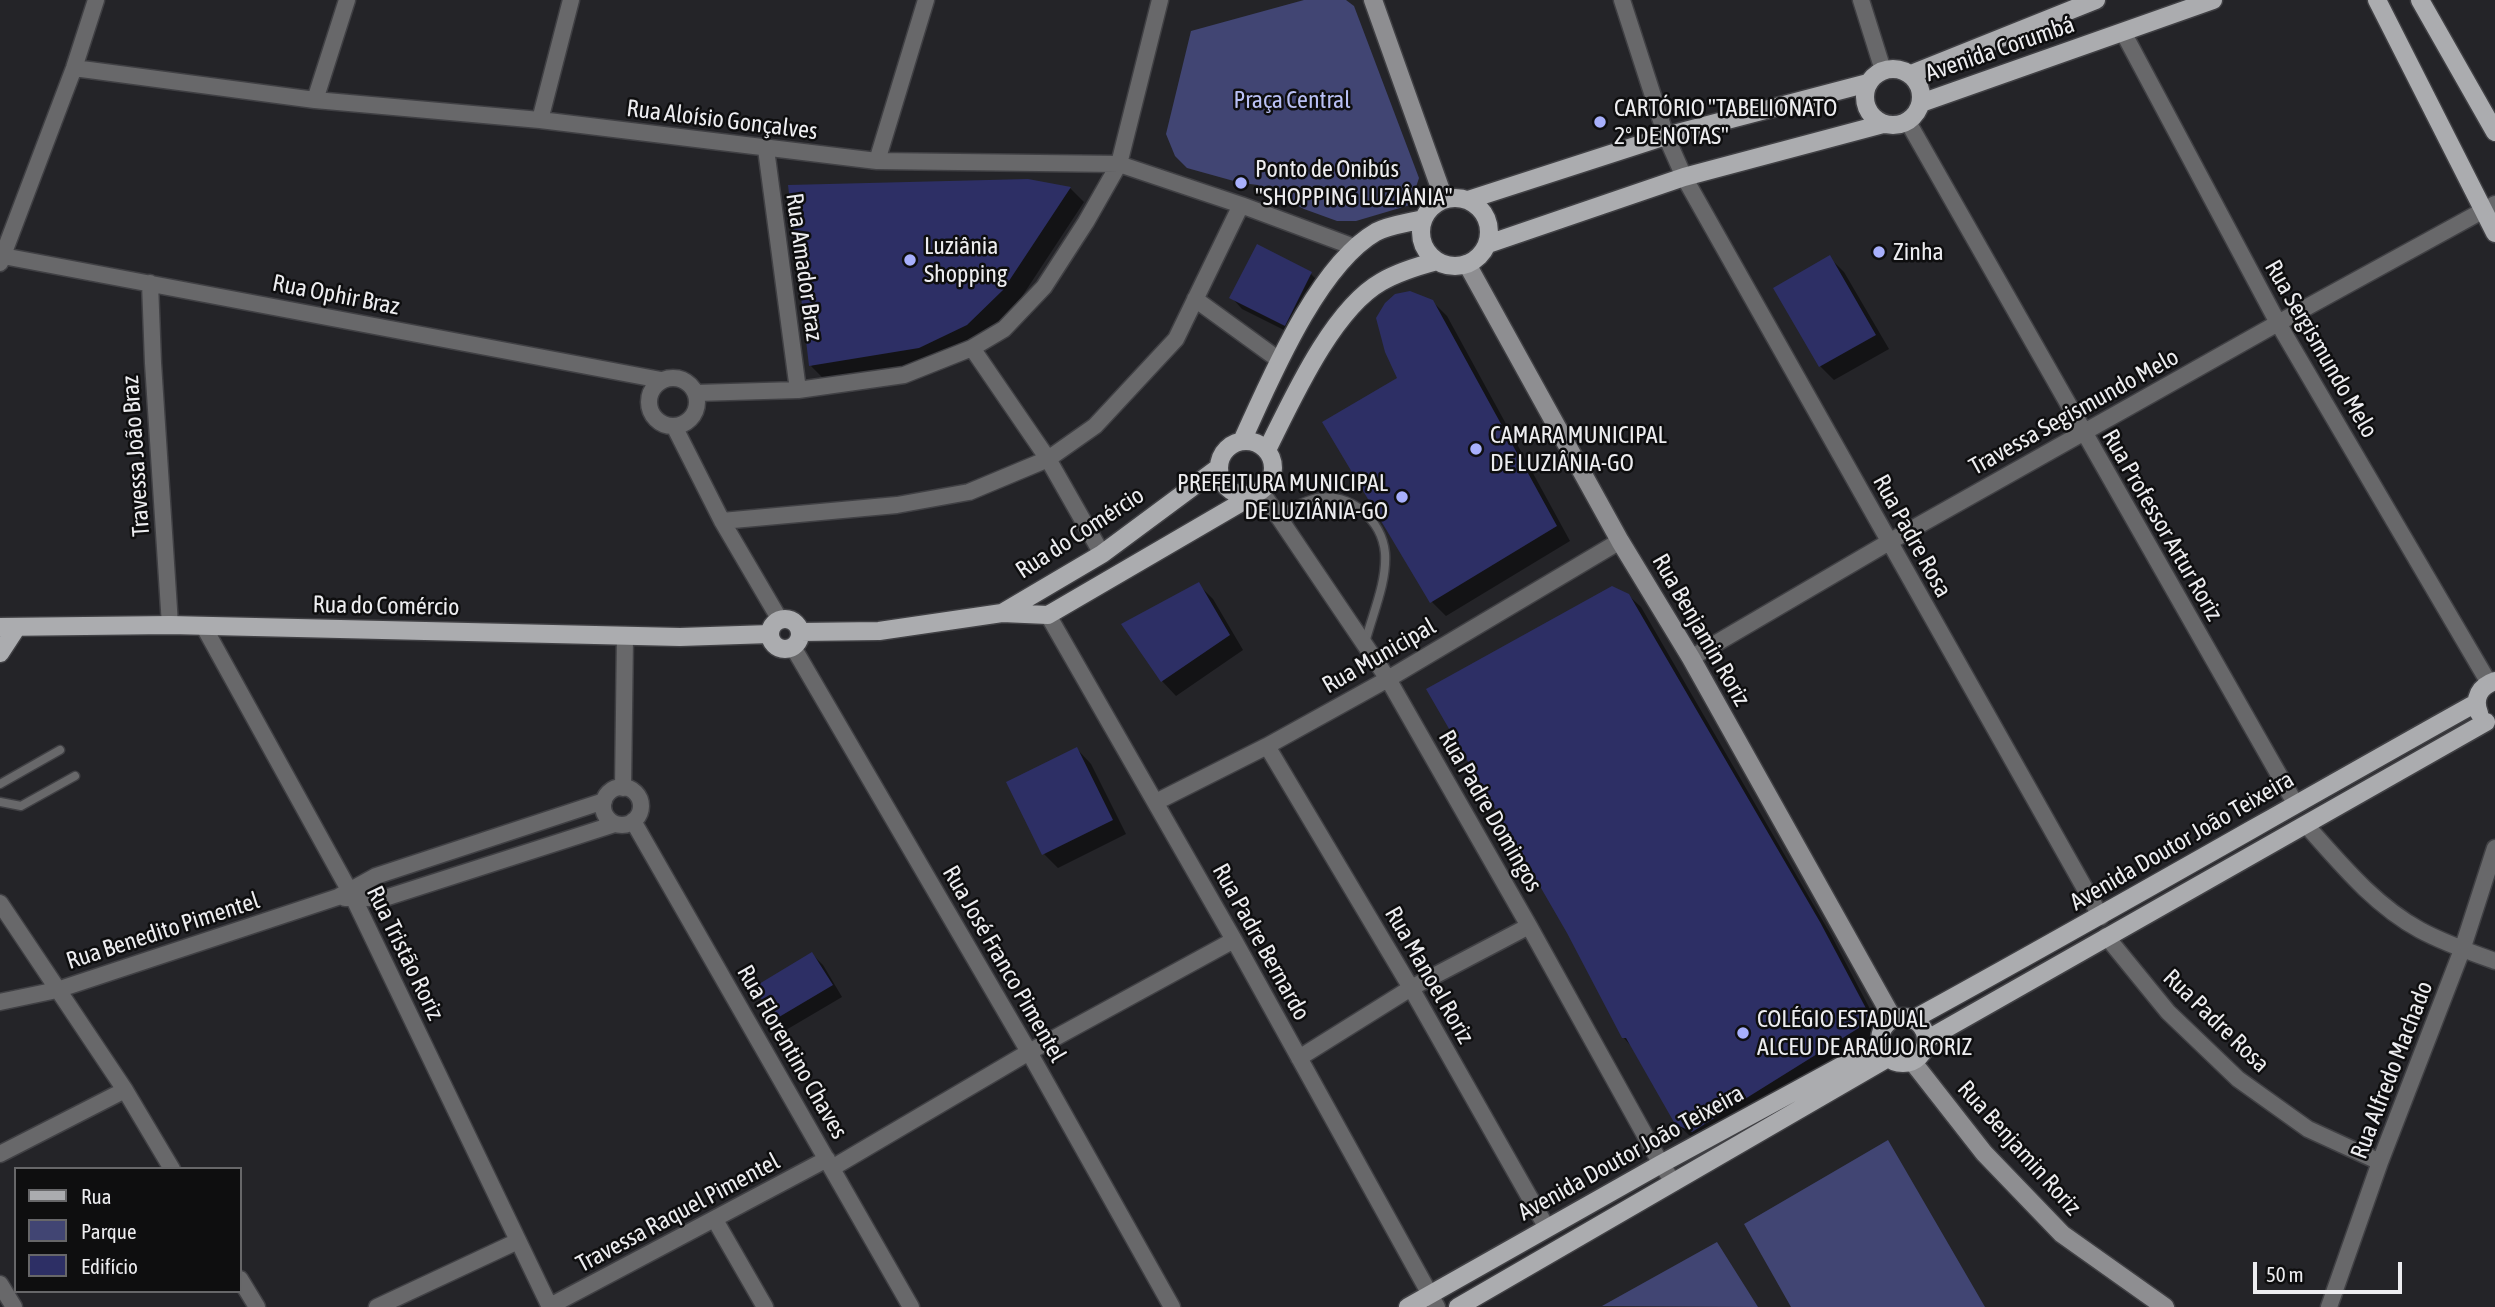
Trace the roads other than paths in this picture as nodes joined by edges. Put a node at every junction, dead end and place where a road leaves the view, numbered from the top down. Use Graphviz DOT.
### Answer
graph roads {
  1 [pos="96,0"];
  2 [pos="347,0"];
  3 [pos="571,0"];
  4 [pos="926,0"];
  5 [pos="1160,0"];
  6 [pos="1373,0"];
  7 [pos="1622,0"];
  8 [pos="1861,0"];
  9 [pos="2096,0"];
  10 [pos="2213,0"];
  11 [pos="2377,0"];
  12 [pos="2420,0"];
  13 [pos="2123,32"];
  14 [pos="74,68"];
  15 [pos="1883,70"];
  16 [pos="1910,74"];
  17 [pos="1868,83"];
  18 [pos="315,100"];
  19 [pos="1921,103"];
  20 [pos="540,120"];
  21 [pos="1908,122"];
  22 [pos="1883,124"];
  23 [pos="2495,132"];
  24 [pos="1666,136"];
  25 [pos="766,149"];
  26 [pos="877,161"];
  27 [pos="1119,164"];
  28 [pos="1685,177"];
  29 [pos="1444,199"];
  30 [pos="1468,200"];
  31 [pos="1241,205"];
  32 [pos="2489,208"];
  33 [pos="1423,219"];
  34 [pos="2495,233"];
  35 [pos="1488,244"];
  36 [pos="1354,247"];
  37 [pos="1,260"];
  38 [pos="1437,261"];
  39 [pos="1467,264"];
  40 [pos="150,283"];
  41 [pos="1195,299"];
  42 [pos="2278,323"];
  43 [pos="972,348"];
  44 [pos="1279,360"];
  45 [pos="661,380"];
  46 [pos="798,390"];
  47 [pos="696,393"];
  48 [pos="674,426"];
  49 [pos="2083,433"];
  50 [pos="1242,441"];
  51 [pos="1267,450"];
  52 [pos="1048,459"];
  53 [pos="1218,468"];
  54 [pos="1257,493"];
  55 [pos="1277,514"];
  56 [pos="722,521"];
  57 [pos="1620,541"];
  58 [pos="1889,542"];
  59 [pos="1102,554"];
  60 [pos="1002,613"];
  61 [pos="1048,615"];
  62 [pos="170,625"];
  63 [pos="204,626"];
  64 [pos="9,627"];
  65 [pos="775,627"];
  66 [pos="625,635"];
  67 [pos="797,639"];
  68 [pos="1365,643"];
  69 [pos="0,653"];
  70 [pos="1691,658"];
  71 [pos="1388,679"];
  72 [pos="2492,682"];
  73 [pos="2476,703"];
  74 [pos="2490,724"];
  75 [pos="1267,746"];
  76 [pos="60,750"];
  77 [pos="75,776"];
  78 [pos="0,784"];
  79 [pos="624,788"];
  80 [pos="604,801"];
  81 [pos="0,802"];
  82 [pos="1156,802"];
  83 [pos="2295,803"];
  84 [pos="633,821"];
  85 [pos="615,824"];
  86 [pos="2306,824"];
  87 [pos="2495,848"];
  88 [pos="347,895"];
  89 [pos="2,911"];
  90 [pos="2101,917"];
  91 [pos="1530,926"];
  92 [pos="2106,936"];
  93 [pos="1234,940"];
  94 [pos="2462,950"];
  95 [pos="2495,961"];
  96 [pos="1411,988"];
  97 [pos="57,990"];
  98 [pos="0,1002"];
  99 [pos="1893,1019"];
  100 [pos="1912,1020"];
  101 [pos="1926,1040"];
  102 [pos="1884,1051"];
  103 [pos="1029,1052"];
  104 [pos="1299,1058"];
  105 [pos="1912,1061"];
  106 [pos="125,1090"];
  107 [pos="0,1154"];
  108 [pos="2380,1162"];
  109 [pos="830,1163"];
  110 [pos="1661,1164"];
  111 [pos="171,1167"];
  112 [pos="1674,1183"];
  113 [pos="715,1220"];
  114 [pos="1547,1228"];
  115 [pos="518,1241"];
  116 [pos="242,1282"];
  117 [pos="0,1284"];
  118 [pos="1433,1301"];
  119 [pos="14,1307"];
  120 [pos="257,1307"];
  121 [pos="377,1307"];
  122 [pos="550,1307"];
  123 [pos="765,1307"];
  124 [pos="911,1307"];
  125 [pos="1172,1307"];
  126 [pos="1408,1307"];
  127 [pos="1458,1307"];
  128 [pos="2165,1307"];
  129 [pos="2329,1307"];
  1 -- 14 [label="street"];
  2 -- 18 [label="street"];
  3 -- 20 [label="street"];
  4 -- 26 [label="street"];
  5 -- 27 [label="street"];
  6 -- 29 [label="street"];
  7 -- 24 [label="street"];
  8 -- 15 [label="street"];
  9 -- 16 [label="main road, Avenida Corumbá"];
  10 -- 13 [label="main road, Avenida Corumbá"];
  11 -- 32 [label="main road"];
  12 -- 23 [label="main road"];
  13 -- 19 [label="main road, Avenida Corumbá"];
  13 -- 42 [label="street, Rua Sergismundo Melo"];
  14 -- 18 [label="street, Rua Aloísio Gonçalves"];
  14 -- 37 [label="street"];
  15 -- 16 [label="main road, Avenida Corumbá"];
  15 -- 17 [label="main road"];
  16 -- 19 [label="main road, Avenida Corumbá"];
  17 -- 22 [label="main road"];
  17 -- 24 [label="main road"];
  18 -- 20 [label="street, Rua Aloísio Gonçalves"];
  19 -- 21 [label="main road, Avenida Corumbá"];
  20 -- 25 [label="street, Rua Aloísio Gonçalves"];
  21 -- 22 [label="main road"];
  21 -- 49 [label="street, Rua Professor Artur Roriz"];
  22 -- 28 [label="main road"];
  24 -- 28 [label="street, Rua Padre Rosa"];
  24 -- 30 [label="main road"];
  25 -- 26 [label="street, Rua Aloísio Gonçalves"];
  25 -- 46 [label="street, Rua Amador Braz"];
  26 -- 27 [label="street, Rua Aloísio Gonçalves"];
  27 -- 31 [label="street, Rua Aloísio Gonçalves"];
  27 -- 43 [label="street"];
  28 -- 35 [label="main road"];
  28 -- 58 [label="street, Rua Padre Rosa"];
  29 -- 30 [label="main road"];
  29 -- 33 [label="main road"];
  30 -- 35 [label="main road"];
  31 -- 36 [label="street, Rua Aloísio Gonçalves"];
  31 -- 41 [label="street"];
  32 -- 34 [label="main road"];
  32 -- 42 [label="street, Travessa Segismundo Melo"];
  33 -- 36 [label="main road"];
  33 -- 38 [label="main road"];
  35 -- 39 [label="main road"];
  36 -- 44 [label="main road"];
  37 -- 40 [label="street, Rua Ophir Braz"];
  38 -- 39 [label="main road"];
  38 -- 51 [label="main road"];
  39 -- 57 [label="street, Rua Benjamin Roriz"];
  40 -- 45 [label="street, Rua Ophir Braz"];
  40 -- 62 [label="street, Travessa João Braz"];
  41 -- 44 [label="street"];
  41 -- 52 [label="street"];
  42 -- 49 [label="street, Travessa Segismundo Melo"];
  42 -- 72 [label="street, Rua Sergismundo Melo"];
  43 -- 46 [label="street"];
  43 -- 52 [label="street"];
  44 -- 50 [label="main road"];
  45 -- 47 [label="street"];
  45 -- 48 [label="street"];
  46 -- 47 [label="street"];
  47 -- 48 [label="street"];
  48 -- 56 [label="street"];
  49 -- 58 [label="street, Travessa Segismundo Melo"];
  49 -- 83 [label="street, Rua Professor Artur Roriz"];
  50 -- 51 [label="main road"];
  50 -- 53 [label="main road"];
  51 -- 54 [label="main road"];
  52 -- 56 [label="street"];
  52 -- 59 [label="street"];
  53 -- 54 [label="main road"];
  53 -- 59 [label="main road, Rua do Comércio"];
  54 -- 55 [label="street, Rua Padre Domingos"];
  54 -- 61 [label="main road, Rua do Comércio"];
  55 -- 68 [label="street, Rua Padre Domingos"];
  55 -- 68 [label="lane"];
  56 -- 65 [label="street"];
  57 -- 70 [label="street, Rua Benjamin Roriz"];
  57 -- 71 [label="street, Rua Municipal"];
  58 -- 70 [label="street, Travessa Segismundo Melo"];
  58 -- 90 [label="street, Rua Padre Rosa"];
  59 -- 60 [label="main road, Rua do Comércio"];
  60 -- 61 [label="main road, Rua do Comércio"];
  60 -- 67 [label="main road, Rua do Comércio"];
  61 -- 82 [label="street, Rua Padre Bernardo"];
  62 -- 63 [label="main road, Rua do Comércio"];
  62 -- 64 [label="main road, Rua do Comércio"];
  63 -- 66 [label="main road, Rua do Comércio"];
  63 -- 88 [label="street, Rua Tristão Roriz"];
  64 -- 69 [label="main road"];
  65 -- 66 [label="main road, Rua do Comércio"];
  65 -- 67 [label="main road"];
  65 -- 67 [label="main road"];
  66 -- 79 [label="street"];
  67 -- 103 [label="street, Rua José Franco Pimentel"];
  68 -- 71 [label="street, Rua Padre Domingos"];
  70 -- 99 [label="street, Rua Benjamin Roriz"];
  71 -- 75 [label="street, Rua Municipal"];
  71 -- 91 [label="street, Rua Padre Domingos"];
  72 -- 73 [label="main road"];
  73 -- 74 [label="main road"];
  73 -- 83 [label="main road, Avenida Doutor João Teixeira"];
  74 -- 86 [label="main road, Avenida Doutor João Teixeira"];
  75 -- 82 [label="street, Rua Municipal"];
  75 -- 96 [label="street, Rua Manoel Roriz"];
  76 -- 78 [label="lane"];
  77 -- 81 [label="lane"];
  79 -- 80 [label="street"];
  79 -- 84 [label="street"];
  80 -- 85 [label="street"];
  80 -- 88 [label="street, Rua Benedito Pimentel"];
  82 -- 93 [label="street, Rua Padre Bernardo"];
  83 -- 90 [label="main road, Avenida Doutor João Teixeira"];
  84 -- 85 [label="street"];
  84 -- 109 [label="street, Rua Florentino Chaves"];
  85 -- 88 [label="street, Rua Benedito Pimentel"];
  86 -- 92 [label="main road, Avenida Doutor João Teixeira"];
  86 -- 94 [label="street"];
  87 -- 94 [label="street, Rua Alfredo Machado"];
  88 -- 97 [label="street, Rua Benedito Pimentel"];
  88 -- 115 [label="street, Rua Tristão Roriz"];
  89 -- 97 [label="street"];
  90 -- 100 [label="main road, Avenida Doutor João Teixeira"];
  91 -- 96 [label="street"];
  91 -- 110 [label="street, Rua Padre Domingos"];
  92 -- 101 [label="main road, Avenida Doutor João Teixeira"];
  92 -- 108 [label="street, Rua Padre Rosa"];
  93 -- 103 [label="street, Travessa Raquel Pimentel"];
  93 -- 104 [label="street, Rua Padre Bernardo"];
  94 -- 95 [label="street"];
  94 -- 108 [label="street, Rua Alfredo Machado"];
  96 -- 104 [label="street"];
  96 -- 114 [label="street, Rua Manoel Roriz"];
  97 -- 98 [label="street, Rua Benedito Pimentel"];
  97 -- 106 [label="street"];
  99 -- 100 [label="main road"];
  99 -- 102 [label="main road"];
  100 -- 101 [label="main road"];
  101 -- 105 [label="main road"];
  102 -- 105 [label="main road"];
  102 -- 110 [label="main road, Avenida Doutor João Teixeira"];
  102 -- 112 [label="main road, Avenida Doutor João Teixeira"];
  103 -- 109 [label="street, Travessa Raquel Pimentel"];
  103 -- 125 [label="street, Rua José Franco Pimentel"];
  104 -- 118 [label="street, Rua Padre Bernardo"];
  105 -- 128 [label="street, Rua Benjamin Roriz"];
  106 -- 107 [label="street"];
  106 -- 111 [label="street"];
  108 -- 129 [label="street, Rua Alfredo Machado"];
  109 -- 113 [label="street, Travessa Raquel Pimentel"];
  109 -- 124 [label="street, Rua Florentino Chaves"];
  110 -- 112 [label="street, Rua Padre Domingos"];
  110 -- 114 [label="main road, Avenida Doutor João Teixeira"];
  112 -- 127 [label="main road, Avenida Doutor João Teixeira"];
  113 -- 122 [label="street, Travessa Raquel Pimentel"];
  113 -- 123 [label="street"];
  114 -- 118 [label="main road, Avenida Doutor João Teixeira"];
  115 -- 121 [label="street"];
  115 -- 122 [label="street, Rua Tristão Roriz"];
  116 -- 120 [label="street"];
  117 -- 119 [label="street"];
  118 -- 126 [label="main road, Avenida Doutor João Teixeira"];
}
